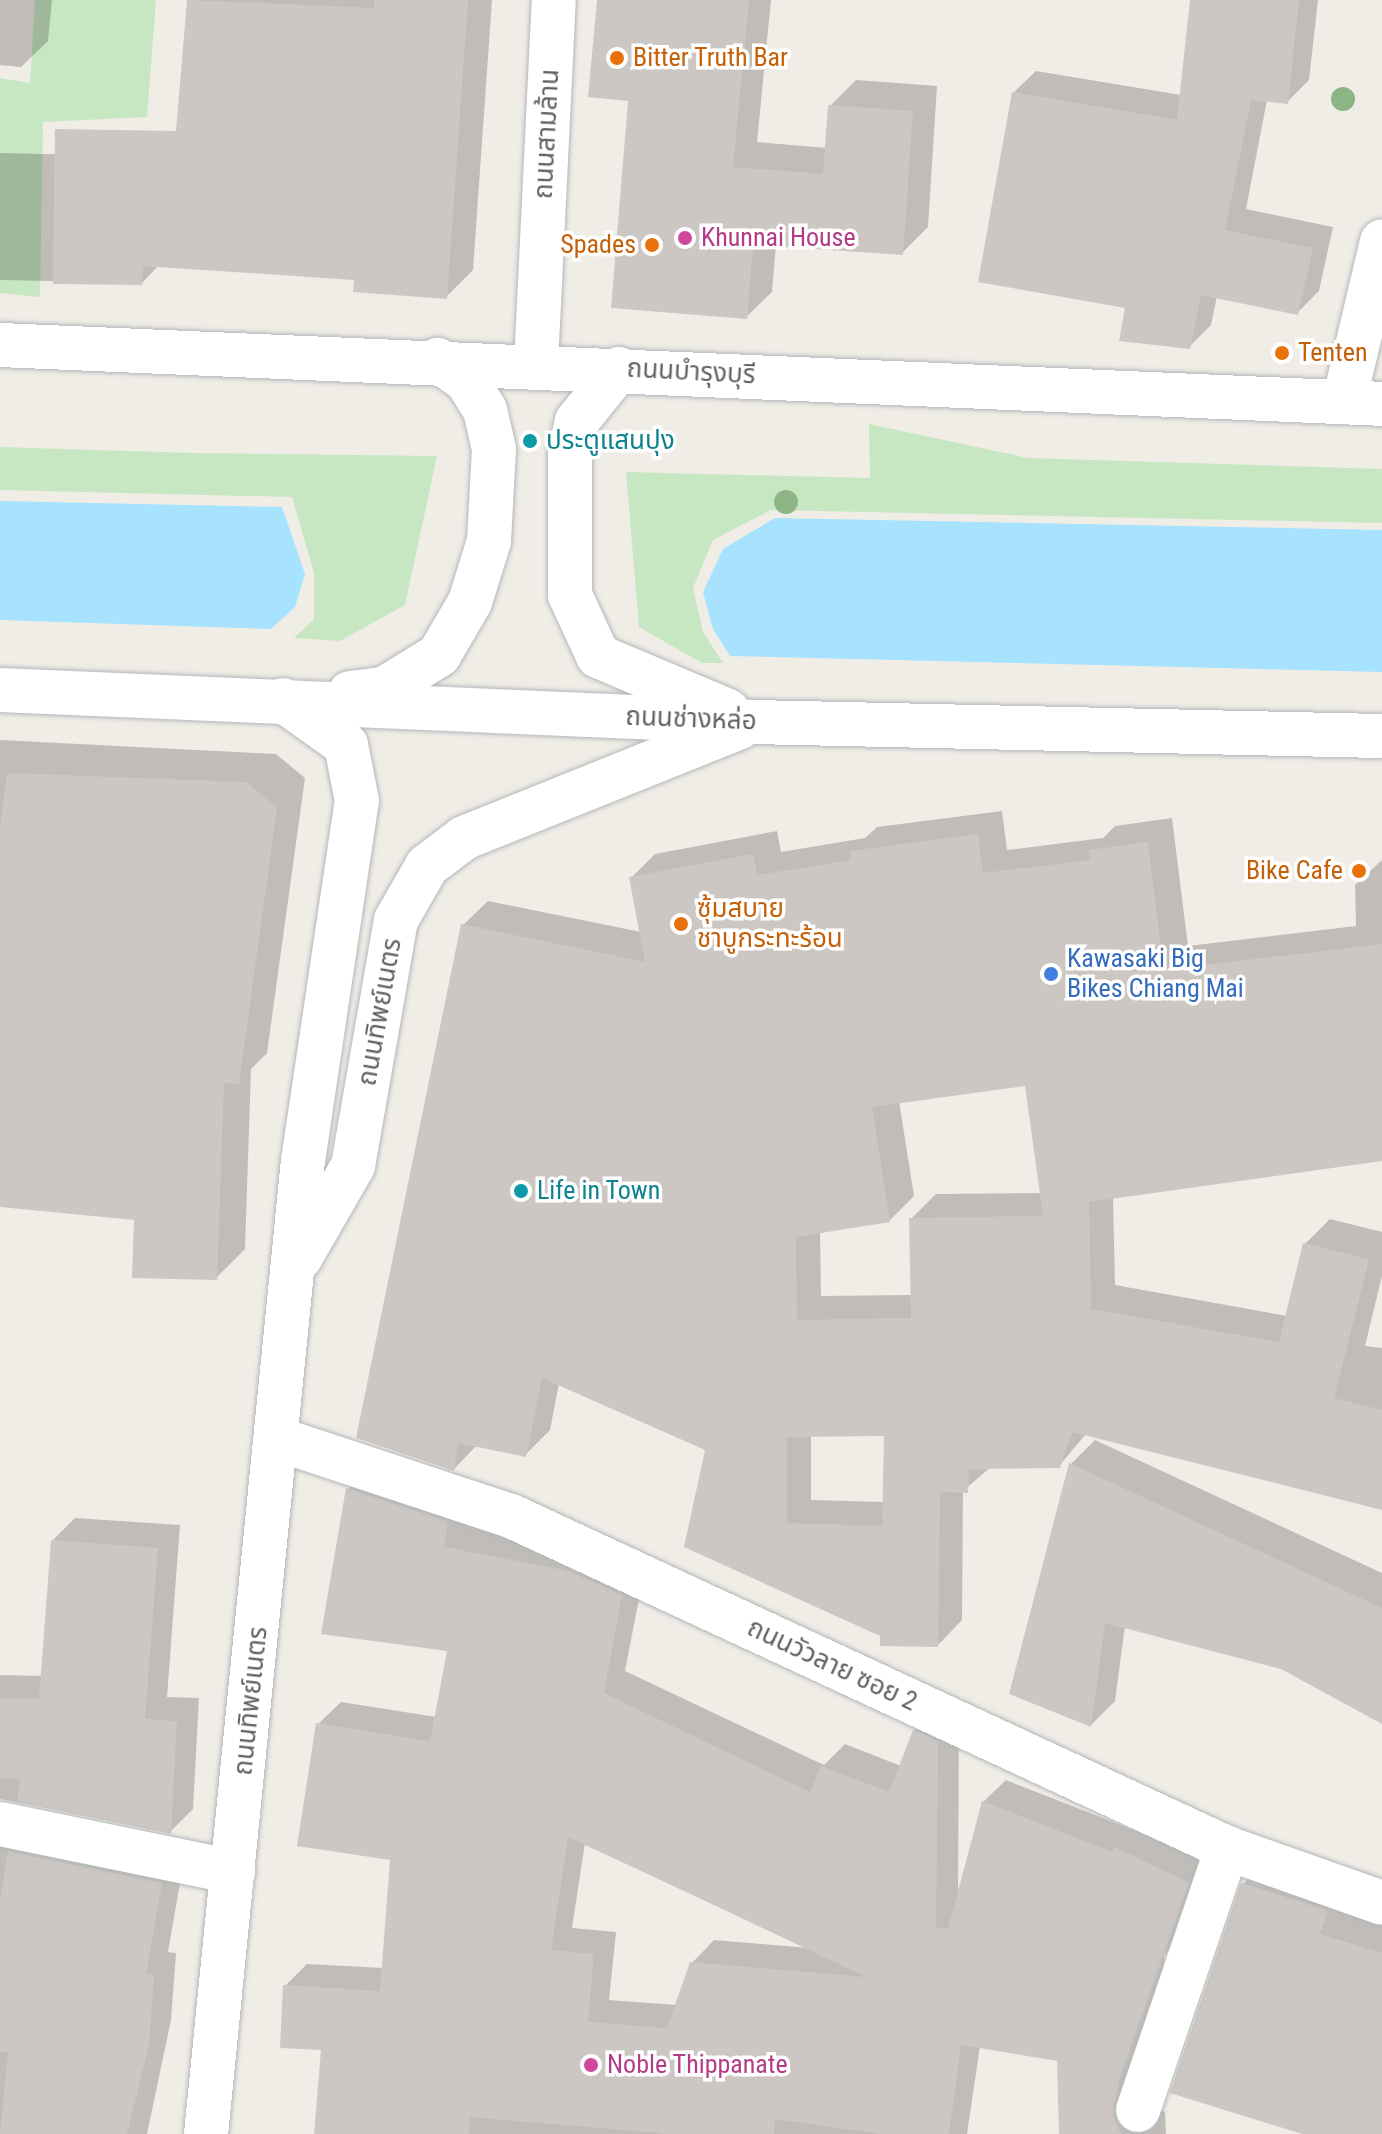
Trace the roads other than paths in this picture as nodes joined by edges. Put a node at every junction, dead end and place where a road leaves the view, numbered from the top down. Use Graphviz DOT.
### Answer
graph roads {
  1 [pos="554,0"];
  2 [pos="1382,241"];
  3 [pos="0,345"];
  4 [pos="438,360"];
  5 [pos="536,364"];
  6 [pos="619,369"];
  7 [pos="1363,403"];
  8 [pos="0,690"];
  9 [pos="283,700"];
  10 [pos="753,722"];
  11 [pos="1382,736"];
  12 [pos="295,1267"];
  13 [pos="278,1439"];
  14 [pos="0,1824"];
  15 [pos="1227,1848"];
  16 [pos="233,1872"];
  17 [pos="1382,1903"];
  18 [pos="1138,2110"];
  19 [pos="206,2134"];
  1 -- 5 [label="main road, ถนนสามล้าน"];
  2 -- 7 [label="main road"];
  3 -- 4 [label="main road, ถนนบำรุงบุรี"];
  4 -- 5 [label="main road, ถนนบำรุงบุรี"];
  4 -- 9 [label="main road"];
  5 -- 6 [label="main road, ถนนบำรุงบุรี"];
  6 -- 7 [label="main road, ถนนบำรุงบุรี"];
  6 -- 10 [label="main road"];
  8 -- 9 [label="main road, ถนนช่างหล่อ"];
  9 -- 10 [label="main road, ถนนช่างหล่อ"];
  9 -- 12 [label="main road, ถนนทิพย์เนตร"];
  10 -- 11 [label="main road, ถนนช่างหล่อ"];
  10 -- 12 [label="main road, ถนนทิพย์เนตร"];
  12 -- 13 [label="main road, ถนนทิพย์เนตร"];
  13 -- 15 [label="main road, ถนนวัวลาย ซอย 2"];
  13 -- 16 [label="main road, ถนนทิพย์เนตร"];
  14 -- 16 [label="main road"];
  15 -- 17 [label="main road, ถนนวัวลาย ซอย 2"];
  15 -- 18 [label="main road"];
  16 -- 19 [label="main road, ถนนทิพย์เนตร"];
}
